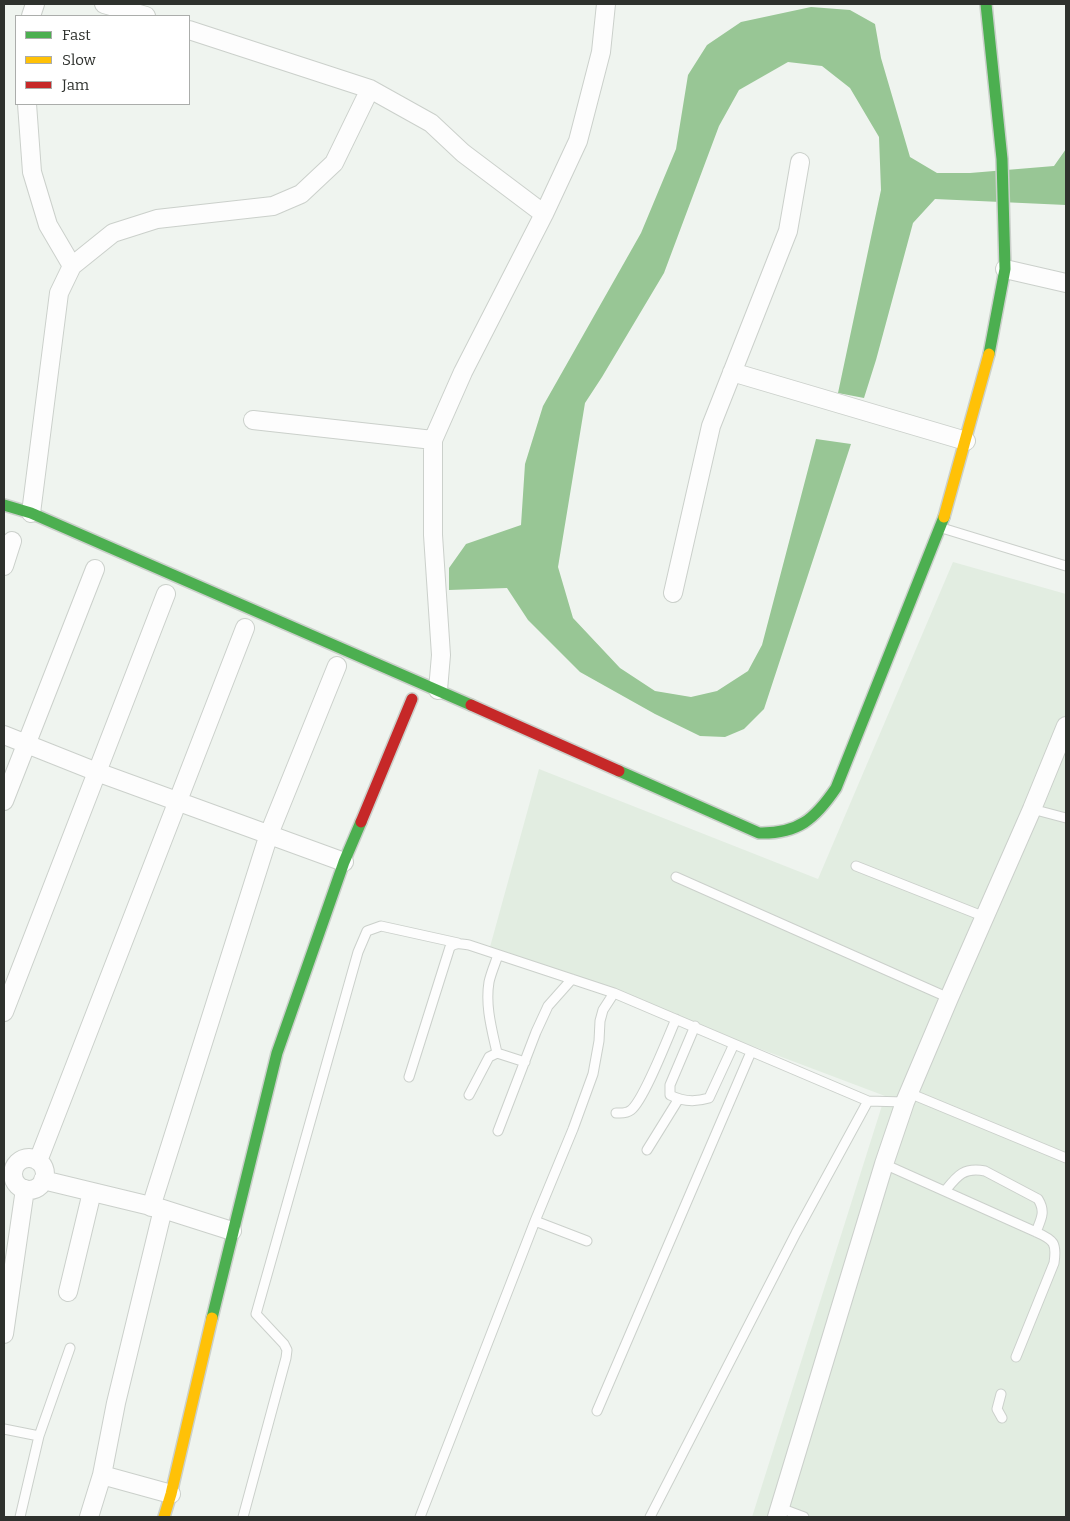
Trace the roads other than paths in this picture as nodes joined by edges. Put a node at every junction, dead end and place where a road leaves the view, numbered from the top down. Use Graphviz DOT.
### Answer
graph roads {
  1 [pos="104,4"];
  2 [pos="606,4"];
  3 [pos="986,4"];
  4 [pos="137,10"];
  5 [pos="190,30"];
  6 [pos="370,89"];
  7 [pos="26,105"];
  8 [pos="800,162"];
  9 [pos="544,214"];
  10 [pos="72,266"];
  11 [pos="1006,270"];
  12 [pos="1066,283"];
  13 [pos="732,372"];
  14 [pos="253,420"];
  15 [pos="433,440"];
  16 [pos="966,441"];
  17 [pos="4,505"];
  18 [pos="31,513"];
  19 [pos="941,528"];
  20 [pos="12,541"];
  21 [pos="4,566"];
  22 [pos="1066,566"];
  23 [pos="95,569"];
  24 [pos="673,593"];
  25 [pos="166,594"];
  26 [pos="245,628"];
  27 [pos="337,666"];
  28 [pos="438,690"];
  29 [pos="412,699"];
  30 [pos="1066,726"];
  31 [pos="4,735"];
  32 [pos="26,743"];
  33 [pos="97,772"];
  34 [pos="177,800"];
  35 [pos="4,801"];
  36 [pos="1032,809"];
  37 [pos="1066,818"];
  38 [pos="269,834"];
  39 [pos="344,862"];
  40 [pos="856,866"];
  41 [pos="676,877"];
  42 [pos="985,917"];
  43 [pos="458,944"];
  44 [pos="498,955"];
  45 [pos="572,979"];
  46 [pos="614,993"];
  47 [pos="949,998"];
  48 [pos="4,1012"];
  49 [pos="676,1019"];
  50 [pos="695,1026"];
  51 [pos="734,1044"];
  52 [pos="752,1052"];
  53 [pos="497,1053"];
  54 [pos="525,1062"];
  55 [pos="409,1076"];
  56 [pos="469,1095"];
  57 [pos="907,1098"];
  58 [pos="678,1100"];
  59 [pos="868,1101"];
  60 [pos="616,1113"];
  61 [pos="498,1131"];
  62 [pos="647,1150"];
  63 [pos="1066,1158"];
  64 [pos="38,1161"];
  65 [pos="884,1164"];
  66 [pos="9,1166"];
  67 [pos="44,1180"];
  68 [pos="25,1189"];
  69 [pos="945,1191"];
  70 [pos="92,1192"];
  71 [pos="157,1208"];
  72 [pos="535,1221"];
  73 [pos="232,1231"];
  74 [pos="1036,1232"];
  75 [pos="587,1242"];
  76 [pos="68,1292"];
  77 [pos="4,1334"];
  78 [pos="70,1348"];
  79 [pos="1016,1357"];
  80 [pos="1001,1394"];
  81 [pos="597,1411"];
  82 [pos="1002,1418"];
  83 [pos="4,1429"];
  84 [pos="39,1436"];
  85 [pos="102,1475"];
  86 [pos="171,1494"];
  87 [pos="778,1513"];
  88 [pos="20,1517"];
  89 [pos="89,1517"];
  90 [pos="164,1517"];
  91 [pos="243,1517"];
  92 [pos="420,1517"];
  93 [pos="650,1517"];
  94 [pos="804,1517"];
  1 -- 4 [label="street"];
  2 -- 9 [label="street"];
  3 -- 11 [label="street"];
  5 -- 6 [label="street"];
  6 -- 9 [label="street"];
  6 -- 10 [label="street"];
  7 -- 10 [label="street"];
  8 -- 13 [label="street"];
  9 -- 15 [label="street"];
  10 -- 18 [label="street"];
  11 -- 12 [label="street"];
  11 -- 16 [label="street"];
  13 -- 16 [label="street"];
  13 -- 24 [label="street"];
  14 -- 15 [label="street"];
  15 -- 28 [label="street"];
  16 -- 19 [label="street"];
  17 -- 18 [label="street"];
  18 -- 28 [label="street"];
  19 -- 22 [label="lane"];
  19 -- 28 [label="street"];
  20 -- 21 [label="street"];
  23 -- 32 [label="street"];
  25 -- 33 [label="street"];
  26 -- 34 [label="street"];
  27 -- 38 [label="street"];
  29 -- 39 [label="street"];
  30 -- 36 [label="street"];
  31 -- 32 [label="street"];
  32 -- 33 [label="street"];
  32 -- 35 [label="street"];
  33 -- 34 [label="street"];
  33 -- 48 [label="street"];
  34 -- 38 [label="street"];
  34 -- 64 [label="street"];
  36 -- 37 [label="lane"];
  36 -- 42 [label="street"];
  38 -- 39 [label="street"];
  38 -- 71 [label="street"];
  39 -- 73 [label="street"];
  40 -- 42 [label="lane"];
  41 -- 47 [label="lane"];
  42 -- 47 [label="street"];
  43 -- 44 [label="lane"];
  43 -- 55 [label="lane"];
  43 -- 91 [label="lane"];
  44 -- 45 [label="lane"];
  44 -- 53 [label="lane"];
  45 -- 46 [label="lane"];
  45 -- 54 [label="lane"];
  46 -- 49 [label="lane"];
  46 -- 72 [label="lane"];
  47 -- 57 [label="street"];
  49 -- 50 [label="lane"];
  49 -- 60 [label="lane"];
  50 -- 51 [label="lane"];
  50 -- 58 [label="lane"];
  51 -- 52 [label="lane"];
  51 -- 58 [label="lane"];
  52 -- 59 [label="lane"];
  52 -- 81 [label="lane"];
  53 -- 54 [label="lane"];
  53 -- 56 [label="lane"];
  54 -- 61 [label="lane"];
  57 -- 59 [label="lane"];
  57 -- 63 [label="lane"];
  57 -- 65 [label="street"];
  58 -- 62 [label="lane"];
  59 -- 93 [label="lane"];
  64 -- 66 [label="street"];
  64 -- 67 [label="street"];
  65 -- 69 [label="lane"];
  65 -- 87 [label="street"];
  66 -- 68 [label="street"];
  67 -- 68 [label="street"];
  67 -- 70 [label="street"];
  68 -- 77 [label="street"];
  69 -- 74 [label="lane"];
  69 -- 74 [label="lane"];
  70 -- 71 [label="street"];
  70 -- 76 [label="street"];
  71 -- 73 [label="street"];
  71 -- 85 [label="street"];
  72 -- 75 [label="lane"];
  72 -- 92 [label="lane"];
  73 -- 86 [label="street"];
  74 -- 79 [label="lane"];
  78 -- 84 [label="lane"];
  80 -- 82 [label="lane"];
  83 -- 84 [label="lane"];
  84 -- 88 [label="lane"];
  85 -- 86 [label="street"];
  85 -- 89 [label="street"];
  86 -- 90 [label="street"];
  87 -- 94 [label="lane"];
}
